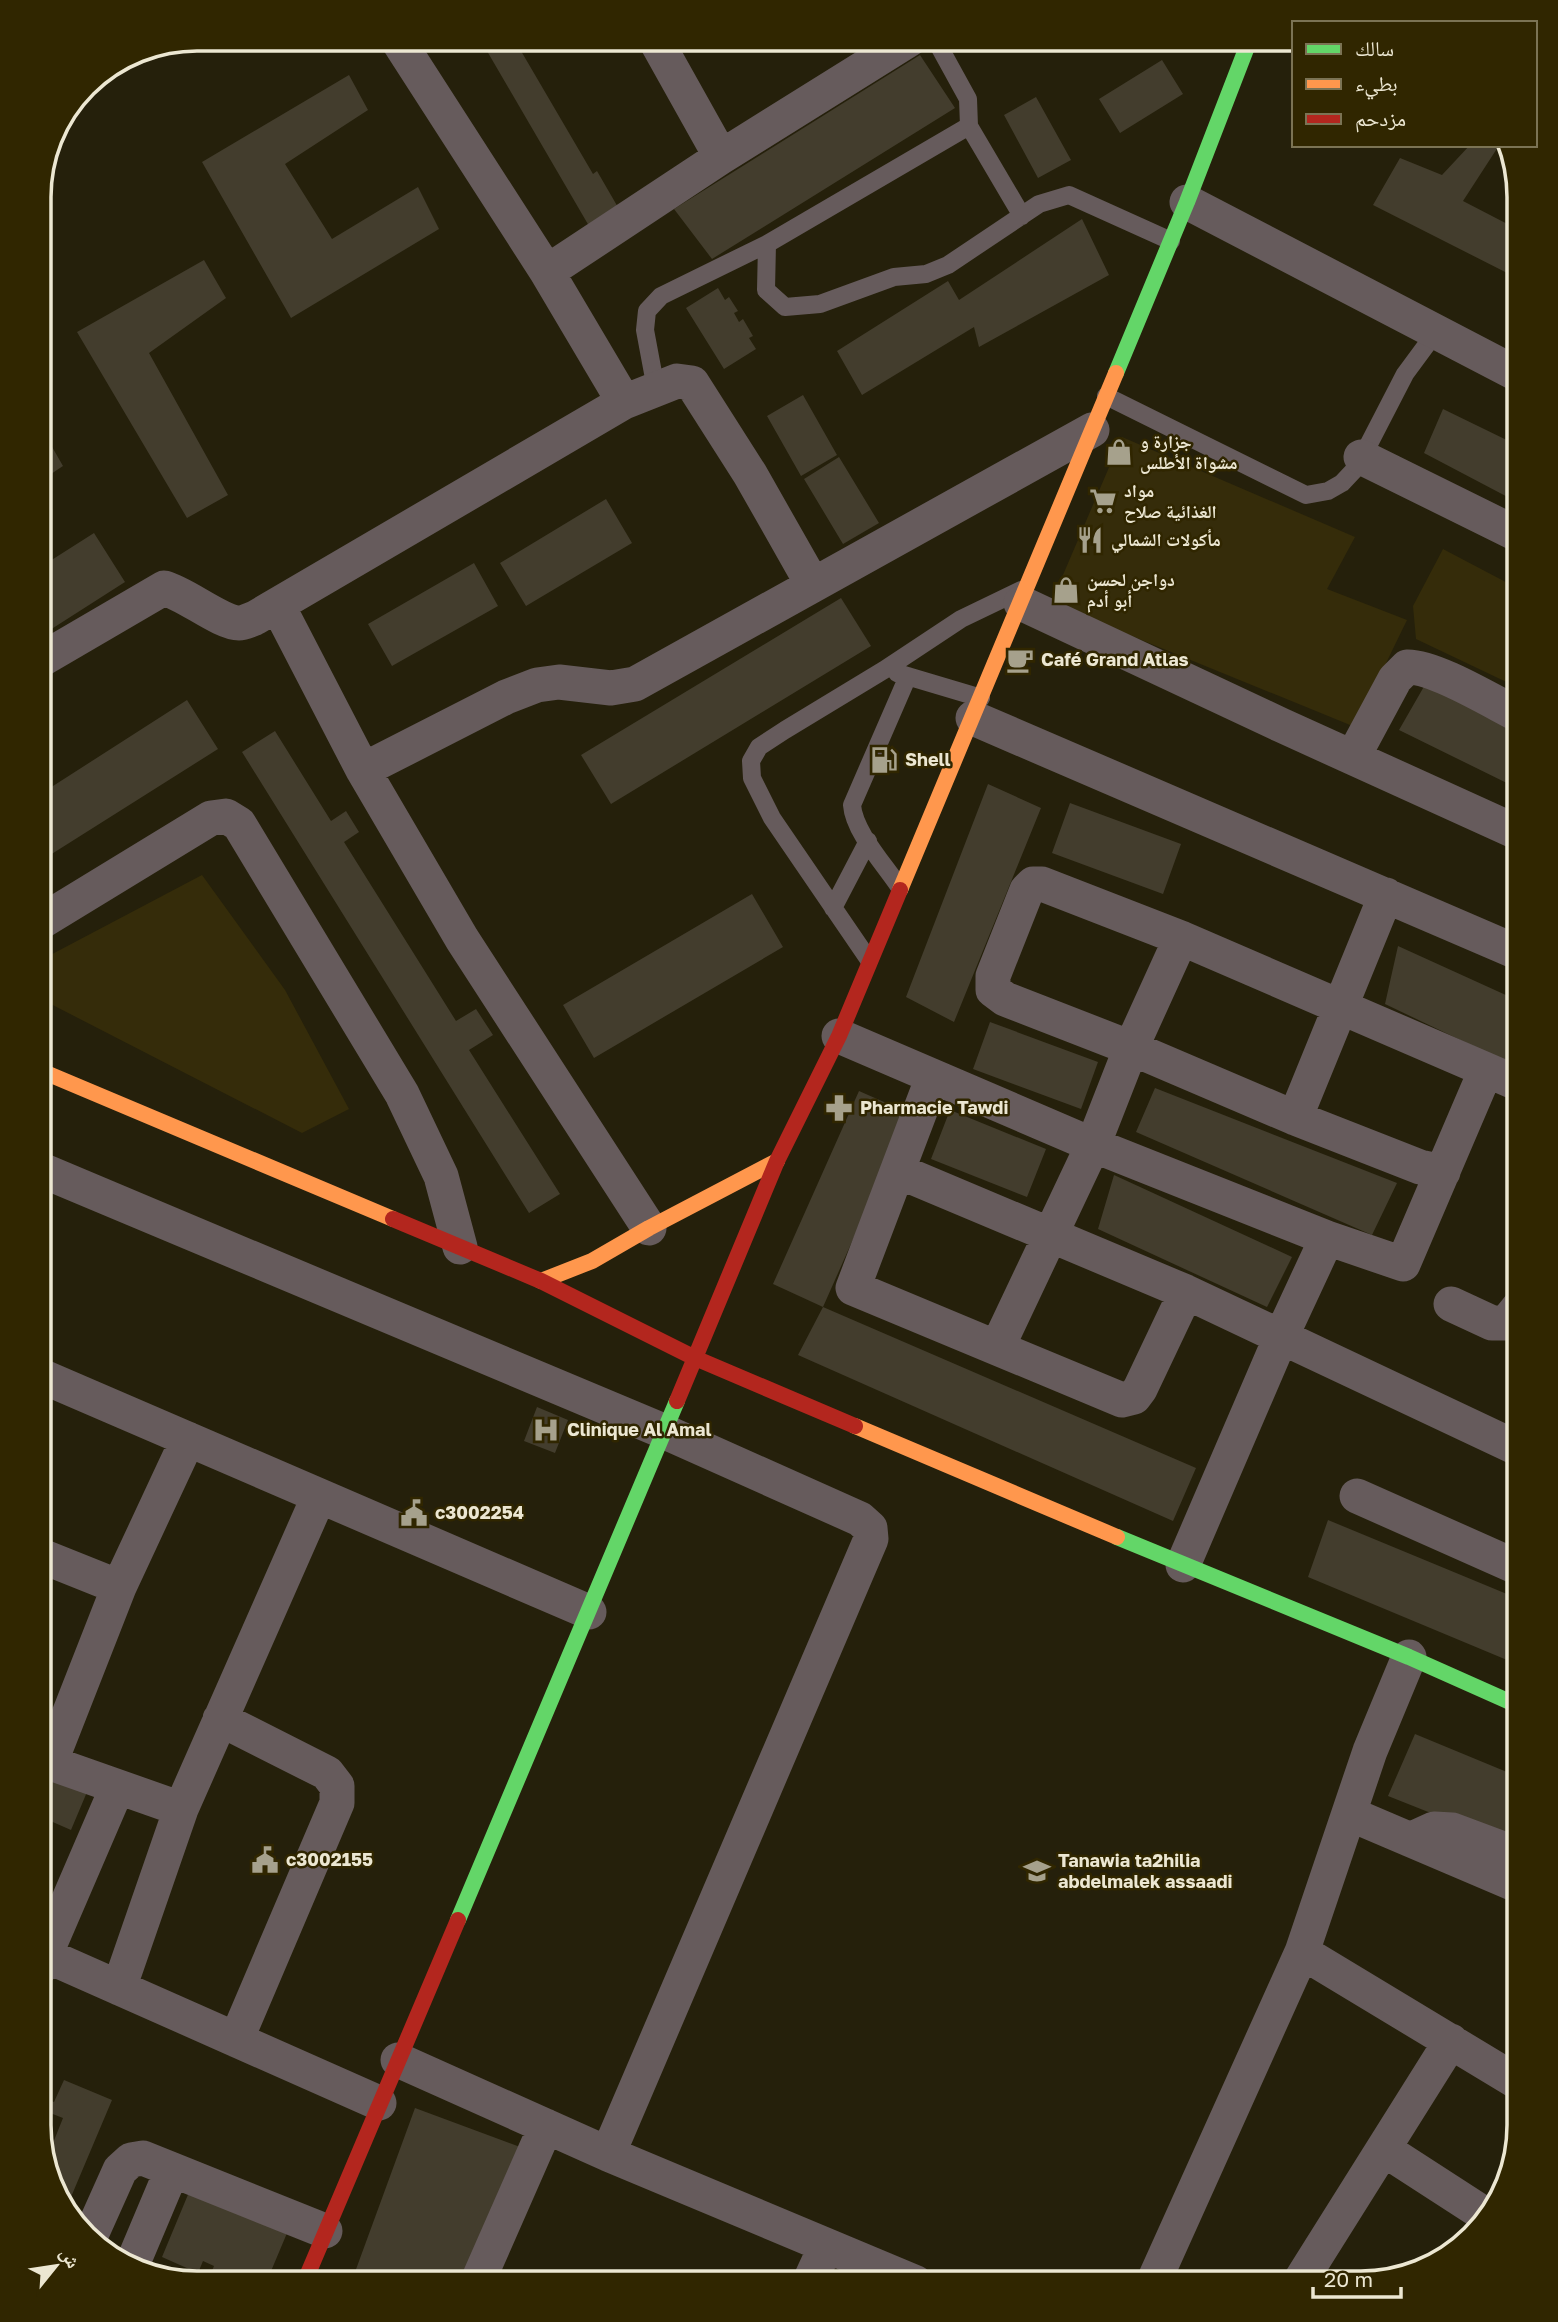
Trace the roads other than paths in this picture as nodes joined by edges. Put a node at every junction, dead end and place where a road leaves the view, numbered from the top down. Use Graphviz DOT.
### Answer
graph roads {
  1 [pos="405,51"];
  2 [pos="662,51"];
  3 [pos="892,51"];
  4 [pos="942,51"];
  5 [pos="1245,51"];
  6 [pos="970,126"];
  7 [pos="721,157"];
  8 [pos="1187,202"];
  9 [pos="1022,216"];
  10 [pos="1171,241"];
  11 [pos="766,244"];
  12 [pos="547,272"];
  13 [pos="1436,332"];
  14 [pos="1507,368"];
  15 [pos="656,389"];
  16 [pos="1106,396"];
  17 [pos="624,402"];
  18 [pos="1092,430"];
  19 [pos="1362,457"];
  20 [pos="1507,529"];
  21 [pos="813,585"];
  22 [pos="1024,594"];
  23 [pos="278,606"];
  24 [pos="51,654"];
  25 [pos="884,670"];
  26 [pos="908,676"];
  27 [pos="977,708"];
  28 [pos="1507,709"];
  29 [pos="1353,757"];
  30 [pos="363,770"];
  31 [pos="1507,827"];
  32 [pos="868,841"];
  33 [pos="901,888"];
  34 [pos="1387,895"];
  35 [pos="833,908"];
  36 [pos="51,916"];
  37 [pos="1181,938"];
  38 [pos="1507,945"];
  39 [pos="870,961"];
  40 [pos="1342,1009"];
  41 [pos="839,1036"];
  42 [pos="1130,1048"];
  43 [pos="1486,1070"];
  44 [pos="51,1075"];
  45 [pos="933,1077"];
  46 [pos="1507,1079"];
  47 [pos="1295,1118"];
  48 [pos="1093,1145"];
  49 [pos="777,1161"];
  50 [pos="898,1171"];
  51 [pos="1443,1172"];
  52 [pos="51,1175"];
  53 [pos="649,1228"];
  54 [pos="1049,1236"];
  55 [pos="1327,1238"];
  56 [pos="460,1247"];
  57 [pos="541,1281"];
  58 [pos="1186,1292"];
  59 [pos="1451,1304"];
  60 [pos="1507,1322"];
  61 [pos="1281,1337"];
  62 [pos="997,1348"];
  63 [pos="695,1358"];
  64 [pos="51,1380"];
  65 [pos="663,1431"];
  66 [pos="188,1439"];
  67 [pos="1507,1443"];
  68 [pos="319,1496"];
  69 [pos="1357,1496"];
  70 [pos="51,1560"];
  71 [pos="1507,1562"];
  72 [pos="1183,1565"];
  73 [pos="118,1587"];
  74 [pos="589,1612"];
  75 [pos="1409,1657"];
  76 [pos="1507,1700"];
  77 [pos="220,1719"];
  78 [pos="51,1745"];
  79 [pos="51,1763"];
  80 [pos="117,1787"];
  81 [pos="181,1809"];
  82 [pos="1350,1814"];
  83 [pos="1412,1839"];
  84 [pos="1507,1850"];
  85 [pos="1507,1880"];
  86 [pos="51,1941"];
  87 [pos="1302,1952"];
  88 [pos="51,1965"];
  89 [pos="119,1989"];
  90 [pos="236,2040"];
  91 [pos="1451,2041"];
  92 [pos="398,2060"];
  93 [pos="1507,2075"];
  94 [pos="379,2103"];
  95 [pos="546,2126"];
  96 [pos="1385,2150"];
  97 [pos="608,2154"];
  98 [pos="172,2170"];
  99 [pos="1479,2211"];
  100 [pos="93,2229"];
  101 [pos="325,2231"];
  102 [pos="826,2246"];
  103 [pos="135,2257"];
  104 [pos="309,2271"];
  105 [pos="482,2271"];
  106 [pos="815,2271"];
  107 [pos="887,2271"];
  108 [pos="1158,2271"];
  109 [pos="1307,2271"];
  1 -- 12 [label="street"];
  2 -- 7 [label="street"];
  3 -- 7 [label="street"];
  4 -- 6 [label="lane"];
  5 -- 8 [label="street"];
  6 -- 9 [label="lane"];
  6 -- 11 [label="lane"];
  7 -- 12 [label="street"];
  8 -- 10 [label="street"];
  8 -- 13 [label="street"];
  9 -- 10 [label="lane"];
  9 -- 11 [label="lane"];
  10 -- 16 [label="street"];
  11 -- 15 [label="lane"];
  12 -- 17 [label="street"];
  13 -- 14 [label="street"];
  13 -- 19 [label="lane"];
  15 -- 17 [label="street"];
  15 -- 21 [label="street"];
  16 -- 18 [label="street"];
  16 -- 19 [label="lane"];
  17 -- 23 [label="street"];
  18 -- 21 [label="street"];
  18 -- 22 [label="street"];
  19 -- 20 [label="street"];
  21 -- 30 [label="street"];
  22 -- 25 [label="lane"];
  22 -- 27 [label="street"];
  22 -- 29 [label="street"];
  23 -- 24 [label="street"];
  23 -- 30 [label="street"];
  25 -- 26 [label="lane"];
  25 -- 35 [label="lane"];
  26 -- 27 [label="lane"];
  26 -- 32 [label="lane"];
  27 -- 33 [label="street"];
  27 -- 34 [label="street"];
  28 -- 29 [label="street"];
  29 -- 31 [label="street"];
  30 -- 53 [label="street"];
  32 -- 33 [label="lane"];
  32 -- 35 [label="lane"];
  33 -- 39 [label="street"];
  34 -- 38 [label="street"];
  34 -- 40 [label="street"];
  35 -- 39 [label="lane"];
  36 -- 56 [label="street"];
  37 -- 40 [label="street"];
  37 -- 42 [label="street"];
  37 -- 42 [label="street"];
  39 -- 41 [label="street"];
  40 -- 43 [label="street"];
  40 -- 47 [label="street"];
  41 -- 45 [label="street"];
  41 -- 49 [label="street"];
  42 -- 47 [label="street"];
  42 -- 48 [label="street"];
  43 -- 46 [label="street"];
  43 -- 51 [label="street"];
  44 -- 56 [label="street"];
  45 -- 48 [label="street"];
  45 -- 50 [label="street"];
  47 -- 51 [label="street"];
  48 -- 54 [label="street"];
  48 -- 55 [label="street"];
  49 -- 53 [label="street"];
  49 -- 63 [label="street"];
  50 -- 54 [label="street"];
  50 -- 62 [label="street"];
  51 -- 55 [label="street"];
  52 -- 65 [label="street"];
  53 -- 57 [label="street"];
  54 -- 58 [label="street"];
  54 -- 62 [label="street"];
  55 -- 61 [label="street"];
  56 -- 57 [label="street"];
  57 -- 63 [label="street"];
  58 -- 61 [label="street"];
  58 -- 62 [label="street"];
  59 -- 60 [label="street"];
  61 -- 67 [label="street"];
  61 -- 72 [label="street"];
  63 -- 65 [label="street"];
  63 -- 72 [label="street"];
  64 -- 66 [label="street"];
  65 -- 74 [label="street"];
  65 -- 97 [label="street"];
  66 -- 68 [label="street"];
  66 -- 73 [label="street"];
  68 -- 74 [label="street"];
  68 -- 77 [label="street"];
  69 -- 71 [label="street"];
  70 -- 73 [label="street"];
  72 -- 75 [label="street"];
  73 -- 78 [label="street"];
  74 -- 92 [label="street"];
  75 -- 76 [label="street"];
  75 -- 82 [label="street"];
  77 -- 81 [label="street"];
  77 -- 90 [label="street"];
  79 -- 80 [label="street"];
  80 -- 81 [label="street"];
  80 -- 86 [label="street"];
  81 -- 89 [label="street"];
  82 -- 83 [label="street"];
  82 -- 87 [label="street"];
  83 -- 84 [label="street"];
  83 -- 85 [label="street"];
  87 -- 91 [label="street"];
  87 -- 108 [label="street"];
  88 -- 89 [label="street"];
  89 -- 90 [label="street"];
  90 -- 94 [label="street"];
  91 -- 93 [label="street"];
  91 -- 96 [label="street"];
  92 -- 94 [label="street"];
  92 -- 95 [label="street"];
  94 -- 101 [label="street"];
  95 -- 97 [label="street"];
  95 -- 105 [label="street"];
  96 -- 99 [label="street"];
  96 -- 109 [label="street"];
  97 -- 102 [label="street"];
  98 -- 100 [label="street"];
  98 -- 101 [label="street"];
  98 -- 103 [label="street"];
  101 -- 104 [label="street"];
  102 -- 106 [label="street"];
  102 -- 107 [label="street"];
}
